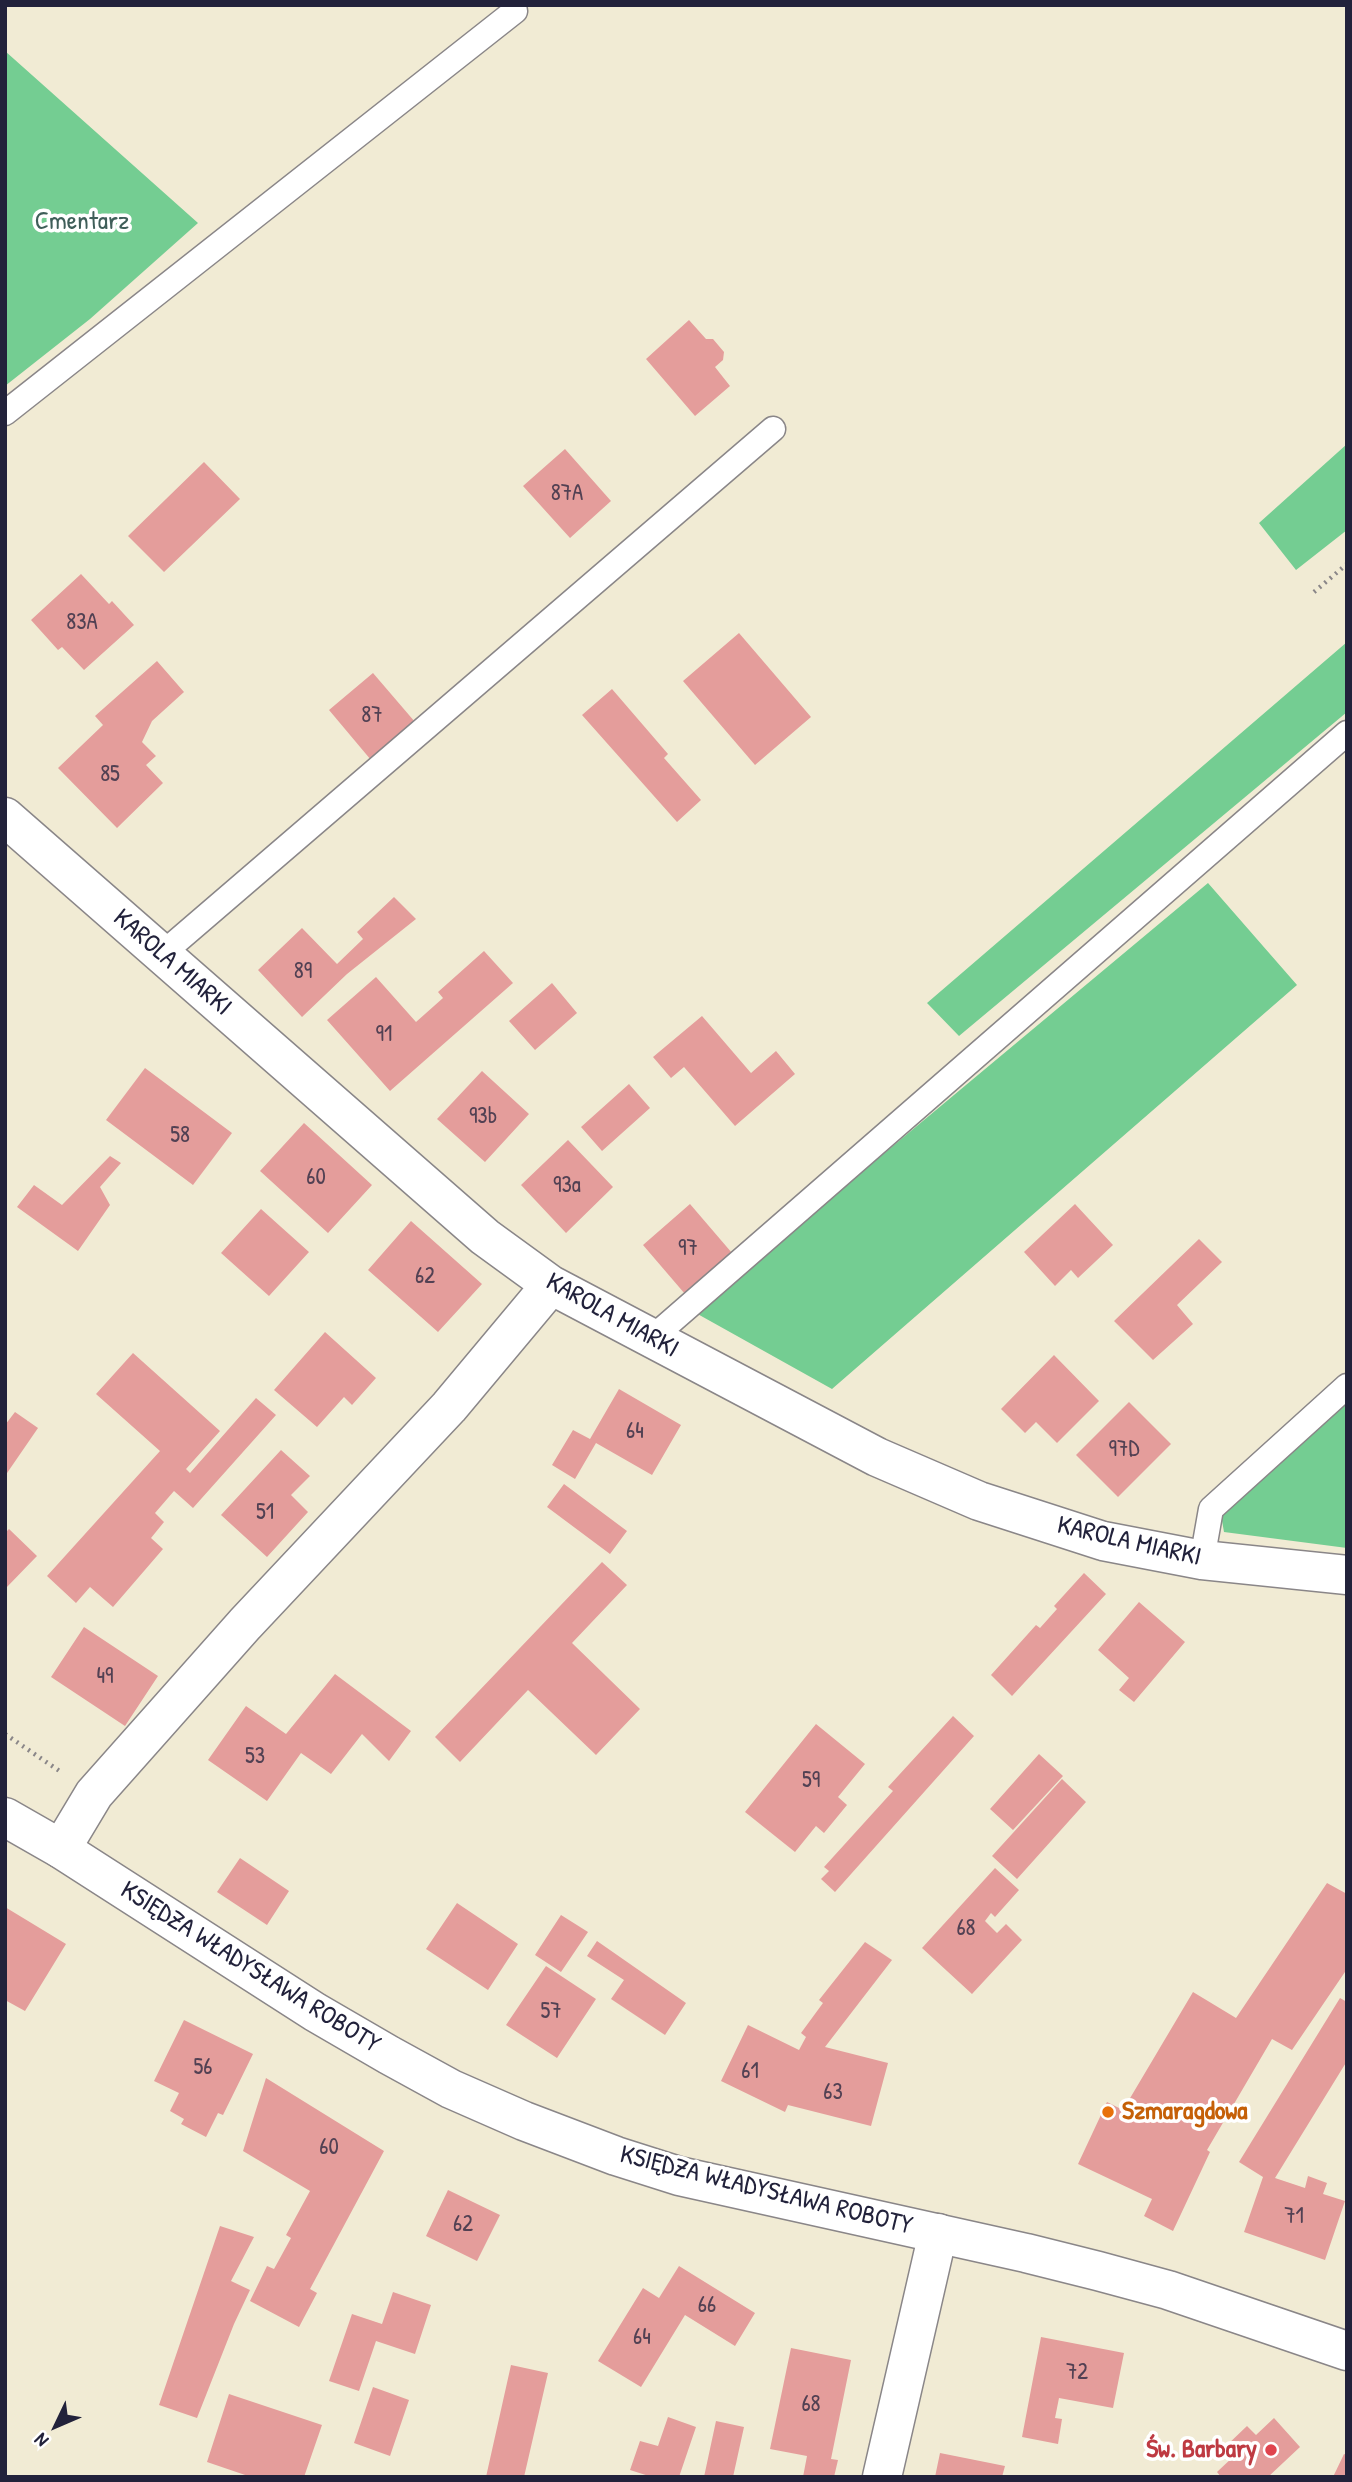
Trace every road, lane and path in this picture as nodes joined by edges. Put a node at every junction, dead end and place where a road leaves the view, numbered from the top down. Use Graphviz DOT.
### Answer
graph roads {
  1 [pos="515,10"];
  2 [pos="5,413"];
  3 [pos="773,429"];
  4 [pos="1347,564"];
  5 [pos="1314,592"];
  6 [pos="1347,733"];
  7 [pos="5,817"];
  8 [pos="162,954"];
  9 [pos="551,1285"];
  10 [pos="651,1339"];
  11 [pos="1347,1386"];
  12 [pos="1202,1560"];
  13 [pos="1347,1575"];
  14 [pos="5,1734"];
  15 [pos="93,1794"];
  16 [pos="5,1817"];
  17 [pos="61,1849"];
  18 [pos="938,2233"];
  19 [pos="1347,2351"];
  20 [pos="882,2477"];
  1 -- 2 [label="lane"];
  3 -- 8 [label="lane"];
  4 -- 5 [label="path"];
  6 -- 10 [label="lane"];
  7 -- 8 [label="street, KAROLA MIARKI"];
  8 -- 9 [label="street, KAROLA MIARKI"];
  9 -- 10 [label="street, KAROLA MIARKI"];
  9 -- 15 [label="street"];
  10 -- 12 [label="street, KAROLA MIARKI"];
  11 -- 12 [label="lane"];
  12 -- 13 [label="street, KAROLA MIARKI"];
  14 -- 15 [label="path"];
  15 -- 17 [label="street"];
  16 -- 17 [label="street, KSIĘDZA WŁADYSŁAWA ROBOTY"];
  17 -- 18 [label="street, KSIĘDZA WŁADYSŁAWA ROBOTY"];
  18 -- 19 [label="street, KSIĘDZA WŁADYSŁAWA ROBOTY"];
  18 -- 20 [label="street"];
}
